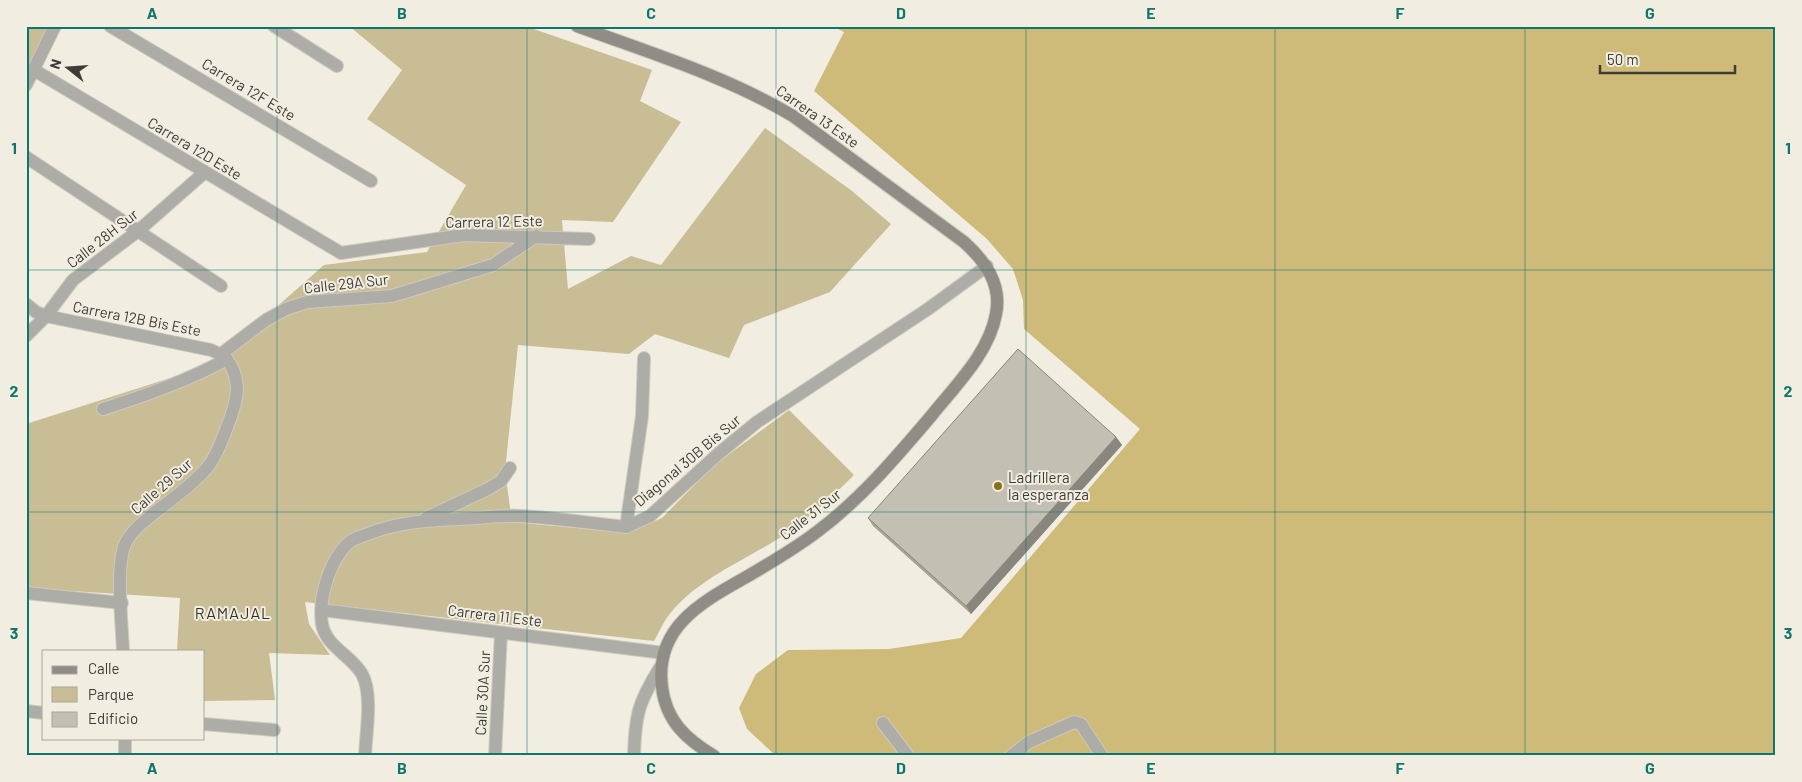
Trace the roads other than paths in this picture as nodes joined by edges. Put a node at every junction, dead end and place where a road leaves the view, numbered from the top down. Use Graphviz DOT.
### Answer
graph roads {
  1 [pos="55,26"];
  2 [pos="110,26"];
  3 [pos="274,26"];
  4 [pos="578,26"];
  5 [pos="337,66"];
  6 [pos="34,70"];
  7 [pos="26,85"];
  8 [pos="26,157"];
  9 [pos="205,172"];
  10 [pos="371,181"];
  11 [pos="138,231"];
  12 [pos="536,236"];
  13 [pos="590,239"];
  14 [pos="341,253"];
  15 [pos="987,266"];
  16 [pos="221,286"];
  17 [pos="26,304"];
  18 [pos="46,316"];
  19 [pos="26,336"];
  20 [pos="224,357"];
  21 [pos="644,358"];
  22 [pos="103,408"];
  23 [pos="510,468"];
  24 [pos="419,522"];
  25 [pos="626,527"];
  26 [pos="26,594"];
  27 [pos="122,603"];
  28 [pos="322,610"];
  29 [pos="501,633"];
  30 [pos="123,650"];
  31 [pos="664,653"];
  32 [pos="662,666"];
  33 [pos="26,711"];
  34 [pos="42,712"];
  35 [pos="883,723"];
  36 [pos="205,724"];
  37 [pos="274,730"];
  38 [pos="125,740"];
  39 [pos="125,756"];
  40 [pos="365,756"];
  41 [pos="495,756"];
  42 [pos="634,756"];
  43 [pos="714,756"];
  44 [pos="908,756"];
  45 [pos="1010,756"];
  46 [pos="1102,756"];
  1 -- 6 [label="street"];
  2 -- 10 [label="street, Carrera 12F Este"];
  3 -- 5 [label="street"];
  4 -- 15 [label="main road, Carrera 13 Este"];
  6 -- 7 [label="street"];
  6 -- 9 [label="street, Carrera 12D Este"];
  8 -- 11 [label="street"];
  9 -- 11 [label="street, Calle 28H Sur"];
  9 -- 14 [label="street, Carrera 12D Este"];
  11 -- 16 [label="street"];
  11 -- 18 [label="street, Calle 28H Sur"];
  12 -- 13 [label="street, Carrera 12 Este"];
  12 -- 14 [label="street, Carrera 12 Este"];
  12 -- 20 [label="street, Calle 29A Sur"];
  15 -- 25 [label="street, Diagonal 30B Bis Sur"];
  15 -- 31 [label="main road, Calle 31 Sur"];
  17 -- 18 [label="street, Carrera 12B Bis Este"];
  18 -- 19 [label="street, Calle 28H Sur"];
  18 -- 20 [label="street, Carrera 12B Bis Este"];
  20 -- 22 [label="street, Calle 29A Sur"];
  20 -- 27 [label="street, Calle 29 Sur"];
  21 -- 25 [label="street"];
  23 -- 24 [label="street"];
  24 -- 25 [label="street"];
  24 -- 28 [label="street"];
  26 -- 27 [label="street"];
  27 -- 30 [label="street, Calle 29 Sur"];
  28 -- 29 [label="street, Carrera 11 Este"];
  28 -- 40 [label="street"];
  29 -- 31 [label="street, Carrera 11 Este"];
  29 -- 41 [label="street, Calle 30A Sur"];
  31 -- 32 [label="main road, Calle 31 Sur"];
  32 -- 42 [label="street"];
  32 -- 43 [label="main road, Calle 31 Sur"];
  33 -- 34 [label="street"];
  35 -- 44 [label="street"];
  36 -- 37 [label="street"];
  38 -- 39 [label="street"];
  45 -- 46 [label="street"];
}
